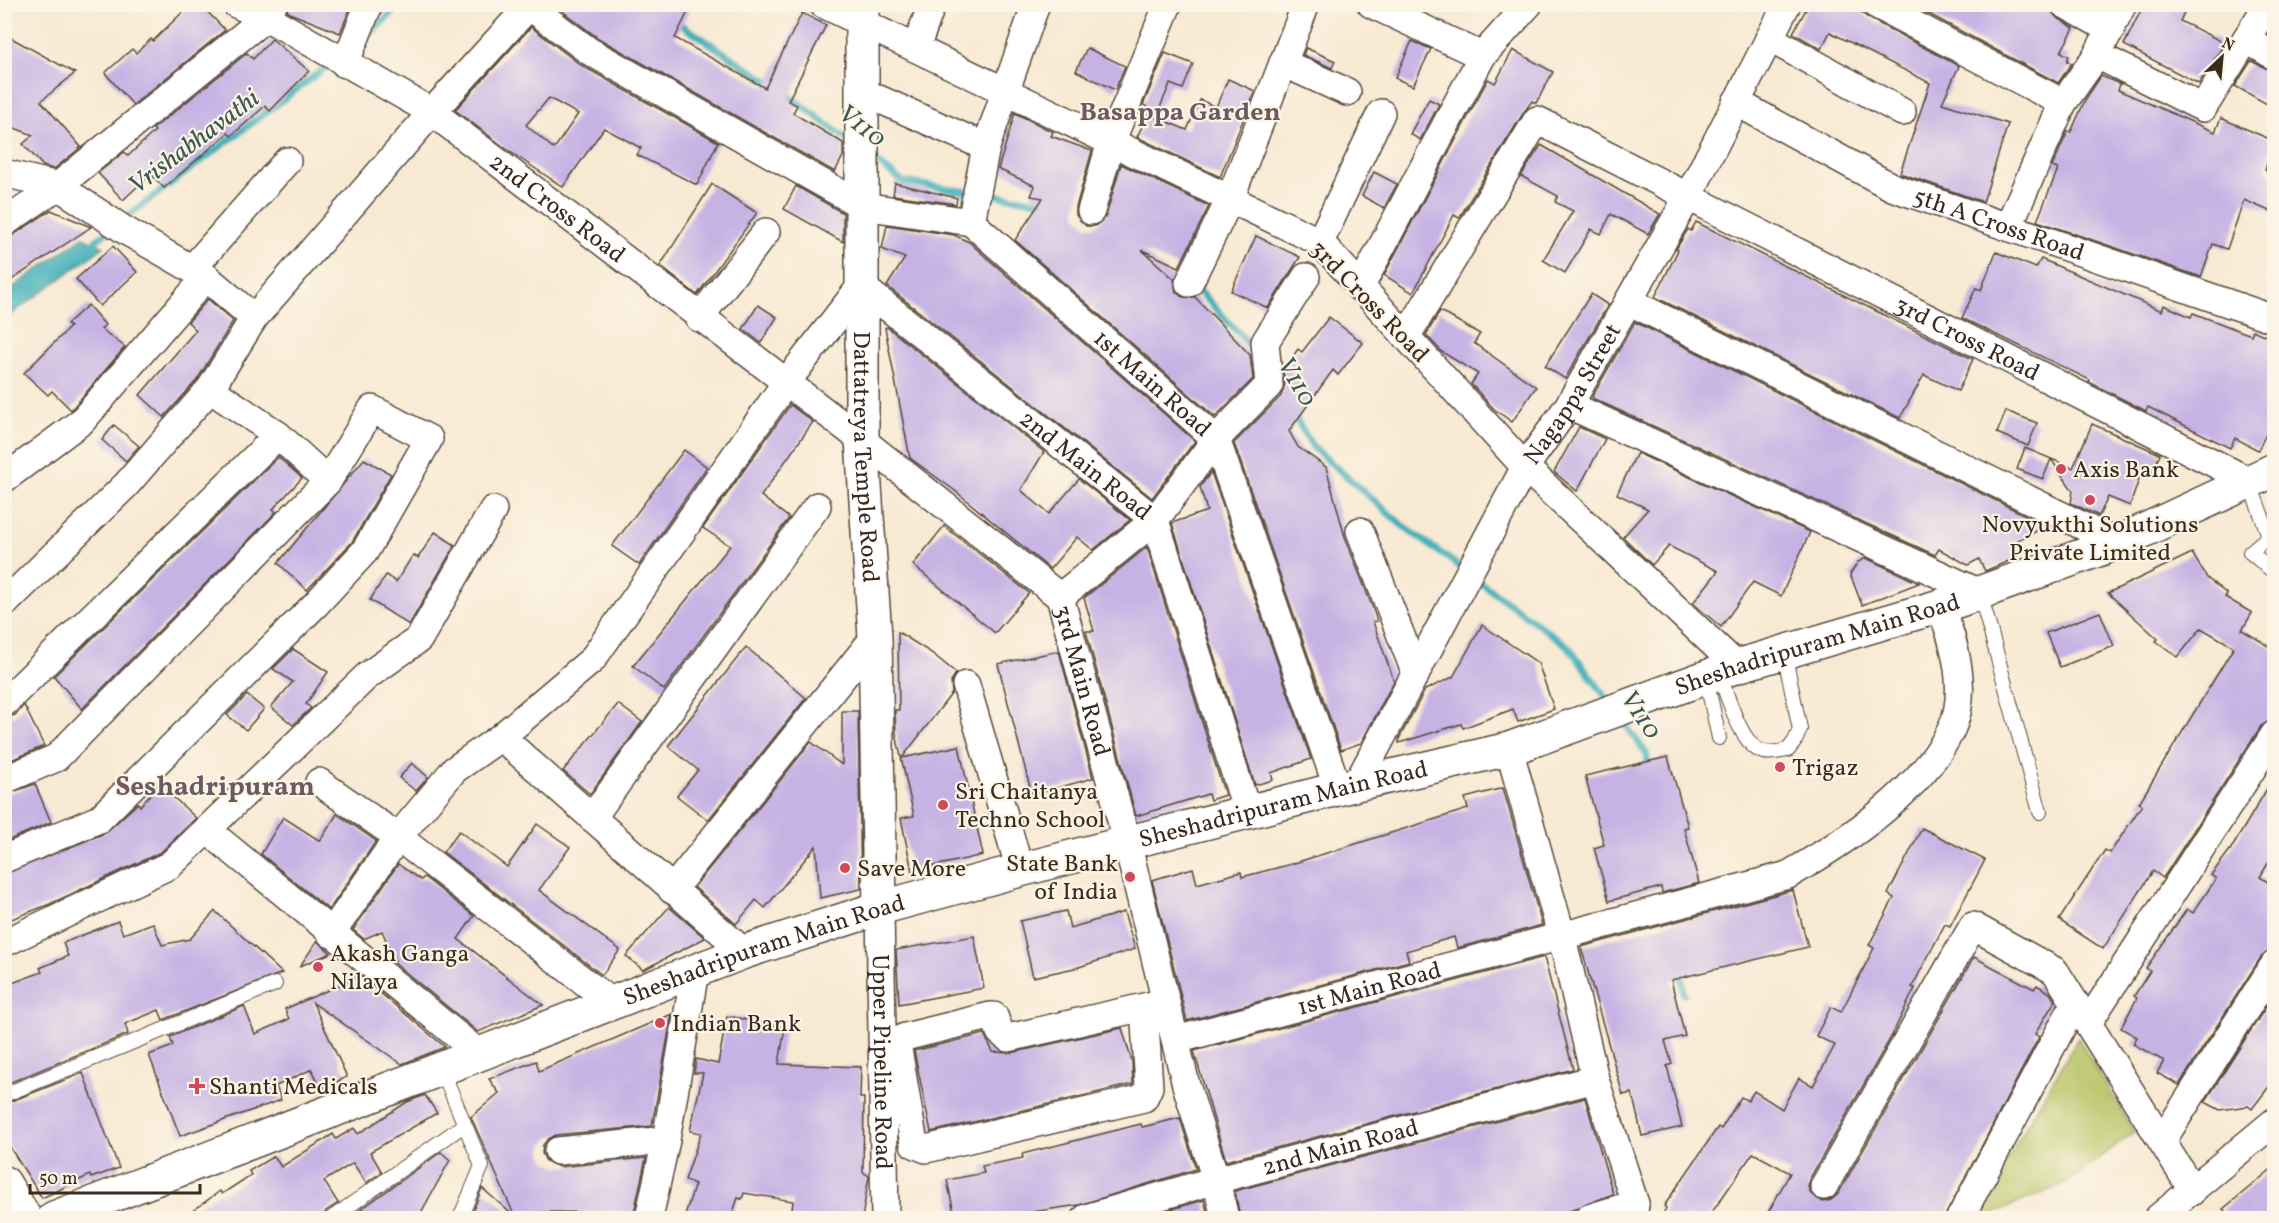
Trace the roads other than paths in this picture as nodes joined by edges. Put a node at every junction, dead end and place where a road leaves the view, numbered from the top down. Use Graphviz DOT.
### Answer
graph roads {
  1 [pos="236,4"];
  2 [pos="369,4"];
  3 [pos="823,4"];
  4 [pos="932,4"];
  5 [pos="1036,4"];
  6 [pos="1168,4"];
  7 [pos="1306,4"];
  8 [pos="1371,4"];
  9 [pos="1529,4"];
  10 [pos="1787,4"];
  11 [pos="1875,4"];
  12 [pos="2064,4"];
  13 [pos="2123,4"];
  14 [pos="2268,4"];
  15 [pos="530,5"];
  16 [pos="270,11"];
  17 [pos="862,13"];
  18 [pos="2110,30"];
  19 [pos="1769,38"];
  20 [pos="2246,39"];
  21 [pos="916,48"];
  22 [pos="1482,56"];
  23 [pos="2097,56"];
  24 [pos="2274,56"];
  25 [pos="346,63"];
  26 [pos="1283,63"];
  27 [pos="1005,91"];
  28 [pos="863,92"];
  29 [pos="1347,93"];
  30 [pos="1736,102"];
  31 [pos="2063,103"];
  32 [pos="432,112"];
  33 [pos="1902,112"];
  34 [pos="1381,113"];
  35 [pos="1111,142"];
  36 [pos="986,147"];
  37 [pos="286,161"];
  38 [pos="4,173"];
  39 [pos="58,186"];
  40 [pos="1688,197"];
  41 [pos="1230,199"];
  42 [pos="863,206"];
  43 [pos="1091,211"];
  44 [pos="971,222"];
  45 [pos="4,223"];
  46 [pos="2008,227"];
  47 [pos="766,232"];
  48 [pos="1320,242"];
  49 [pos="199,273"];
  50 [pos="1306,277"];
  51 [pos="1189,283"];
  52 [pos="861,286"];
  53 [pos="1360,288"];
  54 [pos="1630,302"];
  55 [pos="254,318"];
  56 [pos="699,318"];
  57 [pos="2274,319"];
  58 [pos="1406,337"];
  59 [pos="785,384"];
  60 [pos="210,388"];
  61 [pos="1569,405"];
  62 [pos="278,435"];
  63 [pos="1216,439"];
  64 [pos="862,440"];
  65 [pos="1525,466"];
  66 [pos="2268,473"];
  67 [pos="4,478"];
  68 [pos="328,481"];
  69 [pos="817,506"];
  70 [pos="493,510"];
  71 [pos="1155,520"];
  72 [pos="1360,531"];
  73 [pos="2117,543"];
  74 [pos="2274,572"];
  75 [pos="1980,593"];
  76 [pos="1060,597"];
  77 [pos="4,604"];
  78 [pos="1938,605"];
  79 [pos="874,637"];
  80 [pos="1784,652"];
  81 [pos="1721,672"];
  82 [pos="1416,674"];
  83 [pos="966,685"];
  84 [pos="4,703"];
  85 [pos="2274,735"];
  86 [pos="501,737"];
  87 [pos="1719,738"];
  88 [pos="1509,749"];
  89 [pos="4,780"];
  90 [pos="319,782"];
  91 [pos="1348,786"];
  92 [pos="1247,811"];
  93 [pos="2040,812"];
  94 [pos="592,818"];
  95 [pos="207,830"];
  96 [pos="398,837"];
  97 [pos="1127,842"];
  98 [pos="4,859"];
  99 [pos="1020,870"];
  100 [pos="672,890"];
  101 [pos="880,908"];
  102 [pos="331,934"];
  103 [pos="1563,937"];
  104 [pos="4,943"];
  105 [pos="744,952"];
  106 [pos="2274,965"];
  107 [pos="695,972"];
  108 [pos="275,984"];
  109 [pos="612,1003"];
  110 [pos="1155,1005"];
  111 [pos="2081,1013"];
  112 [pos="1176,1040"];
  113 [pos="481,1055"];
  114 [pos="442,1070"];
  115 [pos="1595,1079"];
  116 [pos="4,1095"];
  117 [pos="2274,1122"];
  118 [pos="464,1125"];
  119 [pos="666,1140"];
  120 [pos="2162,1141"];
  121 [pos="558,1151"];
  122 [pos="1216,1180"];
  123 [pos="4,1183"];
  124 [pos="1824,1186"];
  125 [pos="2193,1191"];
  126 [pos="1634,1211"];
  127 [pos="25,1218"];
  128 [pos="54,1218"];
  129 [pos="332,1218"];
  130 [pos="460,1218"];
  131 [pos="649,1218"];
  132 [pos="885,1218"];
  133 [pos="1086,1218"];
  134 [pos="1225,1218"];
  135 [pos="1589,1218"];
  136 [pos="1960,1218"];
  137 [pos="2158,1218"];
  1 -- 16 [label="street, 2nd Cross Road"];
  2 -- 25 [label="street"];
  3 -- 17 [label="street, 3rd Cross Road"];
  4 -- 21 [label="street"];
  5 -- 27 [label="street"];
  6 -- 35 [label="street"];
  7 -- 26 [label="street"];
  8 -- 22 [label="street"];
  9 -- 22 [label="street"];
  10 -- 19 [label="street, Nagappa Street"];
  11 -- 31 [label="street"];
  12 -- 18 [label="street"];
  13 -- 18 [label="street"];
  14 -- 20 [label="street"];
  15 -- 32 [label="street"];
  15 -- 42 [label="street"];
  16 -- 25 [label="street, 2nd Cross Road"];
  16 -- 39 [label="street"];
  17 -- 21 [label="street, 3rd Cross Road"];
  17 -- 28 [label="street, Dattatreya Temple Road"];
  18 -- 23 [label="street"];
  19 -- 30 [label="street, Nagappa Street"];
  19 -- 33 [label="street"];
  20 -- 23 [label="street"];
  20 -- 24 [label="street"];
  21 -- 27 [label="street, 3rd Cross Road"];
  22 -- 53 [label="street"];
  23 -- 31 [label="street"];
  25 -- 32 [label="street, 2nd Cross Road"];
  26 -- 29 [label="street"];
  26 -- 41 [label="street"];
  27 -- 35 [label="street, 3rd Cross Road"];
  27 -- 36 [label="street"];
  28 -- 36 [label="street"];
  28 -- 42 [label="street, Dattatreya Temple Road"];
  30 -- 40 [label="street, Nagappa Street"];
  30 -- 46 [label="street, 5th A Cross Road"];
  31 -- 46 [label="street"];
  32 -- 55 [label="street"];
  32 -- 56 [label="street, 2nd Cross Road"];
  34 -- 48 [label="street"];
  35 -- 41 [label="street, 3rd Cross Road"];
  35 -- 43 [label="street"];
  36 -- 44 [label="street"];
  37 -- 49 [label="street"];
  38 -- 39 [label="street"];
  39 -- 45 [label="street"];
  39 -- 49 [label="street"];
  40 -- 54 [label="street, Nagappa Street"];
  40 -- 58 [label="street, 3rd Cross Road"];
  40 -- 66 [label="street, 3rd Cross Road"];
  41 -- 48 [label="street, 3rd Cross Road"];
  41 -- 51 [label="street"];
  42 -- 44 [label="street"];
  42 -- 52 [label="street, Dattatreya Temple Road"];
  44 -- 63 [label="street, 1st Main Road"];
  46 -- 57 [label="street, 5th A Cross Road"];
  47 -- 56 [label="street"];
  48 -- 53 [label="street, 3rd Cross Road"];
  49 -- 55 [label="street"];
  49 -- 67 [label="street"];
  50 -- 63 [label="street"];
  52 -- 59 [label="street"];
  52 -- 64 [label="street, Dattatreya Temple Road"];
  52 -- 71 [label="street, 2nd Main Road"];
  53 -- 58 [label="street, 3rd Cross Road"];
  54 -- 61 [label="street, Nagappa Street"];
  54 -- 73 [label="street"];
  55 -- 60 [label="street"];
  56 -- 59 [label="street, 2nd Cross Road"];
  58 -- 65 [label="street, 3rd Cross Road"];
  59 -- 64 [label="street, 2nd Cross Road"];
  59 -- 86 [label="street"];
  60 -- 62 [label="street"];
  60 -- 77 [label="street"];
  61 -- 65 [label="street, Nagappa Street"];
  61 -- 75 [label="street"];
  62 -- 68 [label="street"];
  62 -- 84 [label="street"];
  63 -- 71 [label="street"];
  63 -- 91 [label="street, 1st Main Road"];
  64 -- 76 [label="street, 3rd Main Road"];
  64 -- 79 [label="street, Dattatreya Temple Road"];
  65 -- 81 [label="street, 3rd Cross Road"];
  65 -- 82 [label="street, Nagappa Street"];
  66 -- 73 [label="street, Sheshadripuram Main Road"];
  66 -- 74 [label="lane"];
  68 -- 89 [label="street"];
  68 -- 98 [label="street"];
  69 -- 94 [label="street"];
  70 -- 95 [label="street"];
  71 -- 76 [label="street"];
  71 -- 92 [label="street, 2nd Main Road"];
  72 -- 82 [label="street"];
  73 -- 75 [label="street, Sheshadripuram Main Road"];
  75 -- 78 [label="street, Sheshadripuram Main Road"];
  75 -- 93 [label="lane"];
  76 -- 97 [label="street, 3rd Main Road"];
  78 -- 80 [label="street, Sheshadripuram Main Road"];
  78 -- 103 [label="street, 1st Main Road"];
  79 -- 100 [label="street"];
  79 -- 101 [label="street, Dattatreya Temple Road"];
  80 -- 81 [label="street, Sheshadripuram Main Road"];
  80 -- 81 [label="lane"];
  81 -- 87 [label="lane"];
  81 -- 88 [label="street, Sheshadripuram Main Road"];
  82 -- 91 [label="street, Nagappa Street"];
  83 -- 99 [label="street"];
  85 -- 111 [label="street"];
  86 -- 94 [label="street"];
  86 -- 96 [label="street"];
  88 -- 91 [label="street, Sheshadripuram Main Road"];
  88 -- 103 [label="street"];
  90 -- 96 [label="street"];
  91 -- 92 [label="street, Sheshadripuram Main Road"];
  92 -- 97 [label="street, Sheshadripuram Main Road"];
  94 -- 100 [label="street"];
  95 -- 102 [label="street"];
  95 -- 104 [label="street"];
  96 -- 102 [label="street"];
  96 -- 109 [label="street"];
  97 -- 99 [label="street, Sheshadripuram Main Road"];
  97 -- 110 [label="street, 3rd Main Road"];
  99 -- 101 [label="street, Sheshadripuram Main Road"];
  100 -- 105 [label="street"];
  101 -- 105 [label="street, Sheshadripuram Main Road"];
  101 -- 132 [label="street, Upper Pipeline Road"];
  102 -- 113 [label="street"];
  103 -- 112 [label="street, 1st Main Road"];
  103 -- 115 [label="street"];
  105 -- 107 [label="street, Sheshadripuram Main Road"];
  106 -- 120 [label="street"];
  107 -- 109 [label="street, Sheshadripuram Main Road"];
  107 -- 119 [label="street"];
  108 -- 116 [label="lane"];
  109 -- 113 [label="street, Sheshadripuram Main Road"];
  110 -- 110 [label="street"];
  110 -- 112 [label="street, 3rd Main Road"];
  111 -- 120 [label="street"];
  111 -- 124 [label="street"];
  111 -- 136 [label="street"];
  112 -- 122 [label="street, 3rd Main Road"];
  113 -- 114 [label="street, Sheshadripuram Main Road"];
  114 -- 118 [label="lane"];
  114 -- 128 [label="street, Sheshadripuram Main Road"];
  115 -- 122 [label="street, 2nd Main Road"];
  115 -- 126 [label="street"];
  117 -- 125 [label="street"];
  118 -- 129 [label="lane"];
  118 -- 130 [label="lane"];
  119 -- 121 [label="street"];
  119 -- 131 [label="street"];
  120 -- 125 [label="street"];
  122 -- 133 [label="street, 2nd Main Road"];
  122 -- 134 [label="street, 3rd Main Road"];
  123 -- 127 [label="street"];
  125 -- 137 [label="street"];
  126 -- 135 [label="street"];
}
